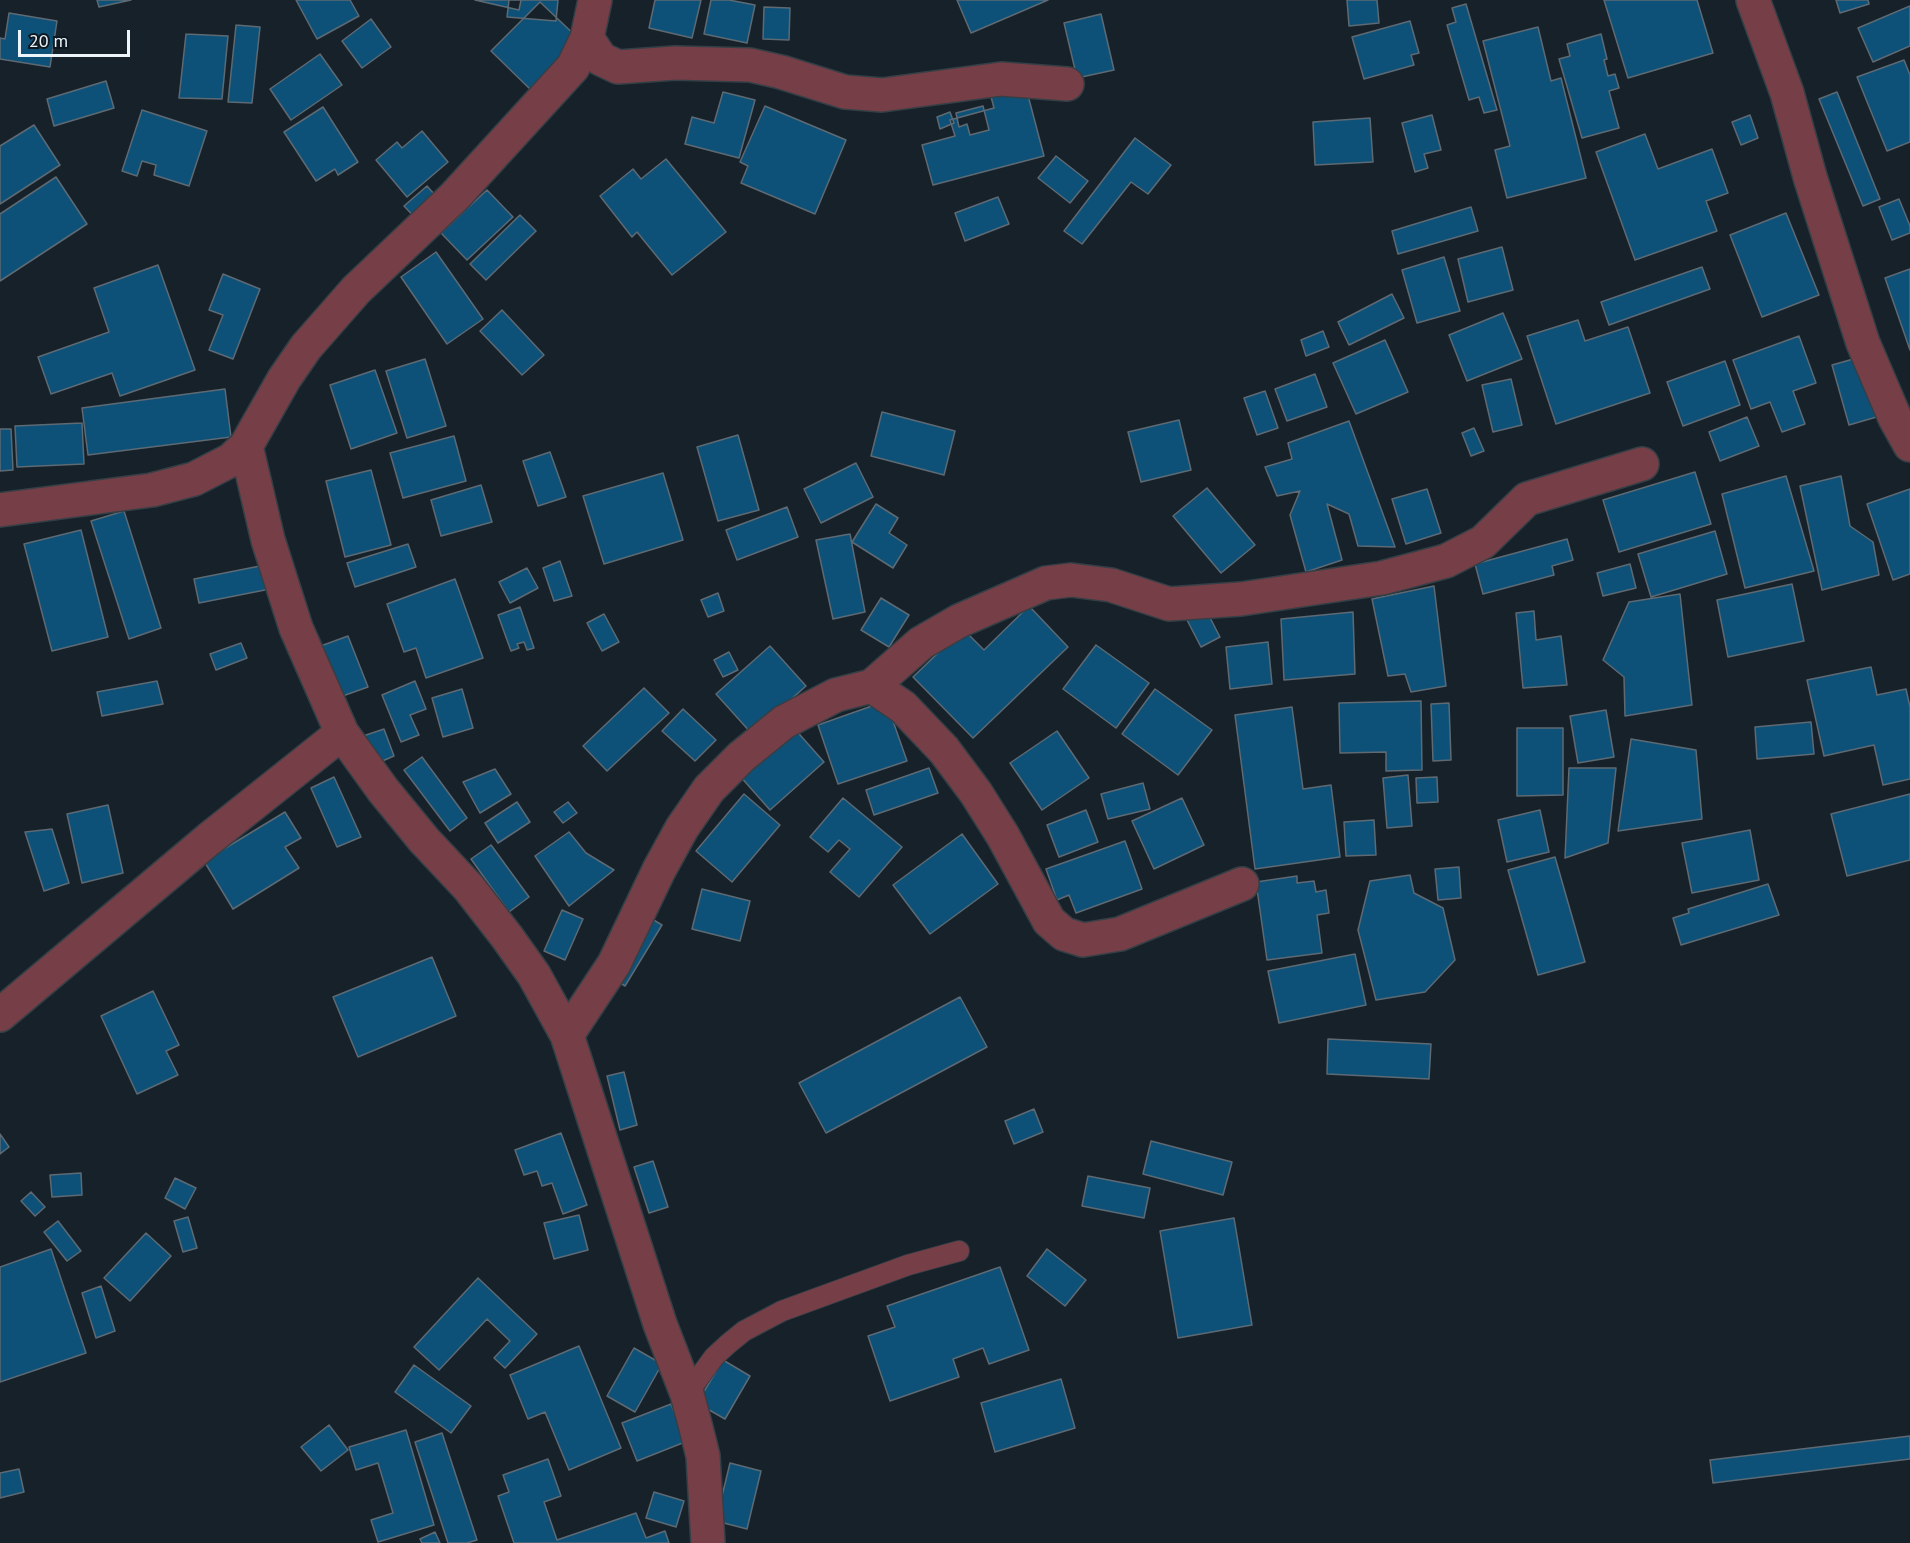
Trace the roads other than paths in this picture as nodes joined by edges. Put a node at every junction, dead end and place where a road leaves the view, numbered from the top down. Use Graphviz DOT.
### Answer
graph roads {
  1 [pos="595,0"];
  2 [pos="1753,0"];
  3 [pos="587,38"];
  4 [pos="1067,84"];
  5 [pos="1910,445"];
  6 [pos="246,446"];
  7 [pos="1642,464"];
  8 [pos="0,510"];
  9 [pos="872,686"];
  10 [pos="342,733"];
  11 [pos="1242,884"];
  12 [pos="0,1015"];
  13 [pos="567,1035"];
  14 [pos="959,1251"];
  15 [pos="687,1394"];
  16 [pos="708,1543"];
  1 -- 3 [label="street"];
  2 -- 5 [label="street"];
  3 -- 4 [label="street"];
  3 -- 6 [label="street"];
  6 -- 8 [label="street"];
  6 -- 10 [label="street"];
  7 -- 9 [label="street"];
  9 -- 11 [label="street"];
  9 -- 13 [label="street"];
  10 -- 12 [label="street"];
  10 -- 13 [label="street"];
  13 -- 15 [label="street"];
  14 -- 15 [label="lane"];
  15 -- 16 [label="street"];
}
